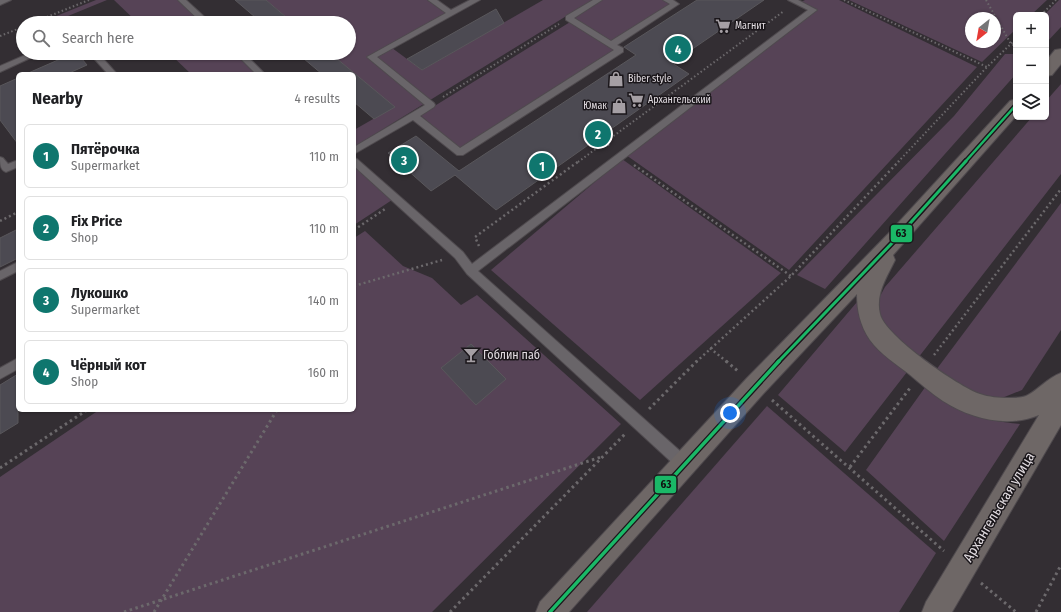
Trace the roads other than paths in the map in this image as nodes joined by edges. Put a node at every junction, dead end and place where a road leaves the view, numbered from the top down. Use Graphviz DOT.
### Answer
graph roads {
  1 [pos="7,0"];
  2 [pos="182,0"];
  3 [pos="432,0"];
  4 [pos="476,0"];
  5 [pos="598,0"];
  6 [pos="667,0"];
  7 [pos="794,1"];
  8 [pos="0,3"];
  9 [pos="451,13"];
  10 [pos="199,16"];
  11 [pos="611,45"];
  12 [pos="1061,54"];
  13 [pos="21,60"];
  14 [pos="100,60"];
  15 [pos="246,60"];
  16 [pos="1049,68"];
  17 [pos="0,69"];
  18 [pos="111,72"];
  19 [pos="259,72"];
  20 [pos="1013,108"];
  21 [pos="413,115"];
  22 [pos="356,150"];
  23 [pos="0,160"];
  24 [pos="356,163"];
  25 [pos="16,164"];
  26 [pos="895,240"];
  27 [pos="16,267"];
  28 [pos="470,271"];
  29 [pos="0,276"];
  30 [pos="16,364"];
  31 [pos="0,374"];
  32 [pos="1061,384"];
  33 [pos="1061,402"];
  34 [pos="684,464"];
  35 [pos="550,612"];
  36 [pos="936,612"];
  1 -- 8 [label="lane"];
  2 -- 10 [label="lane"];
  3 -- 9 [label="lane"];
  4 -- 9 [label="lane"];
  5 -- 11 [label="lane"];
  6 -- 11 [label="lane"];
  7 -- 28 [label="lane"];
  9 -- 21 [label="lane"];
  11 -- 21 [label="lane"];
  12 -- 16 [label="main road"];
  13 -- 17 [label="lane"];
  14 -- 18 [label="lane"];
  15 -- 19 [label="lane"];
  20 -- 26 [label="main road"];
  21 -- 22 [label="lane"];
  23 -- 25 [label="lane"];
  24 -- 28 [label="lane"];
  26 -- 32 [label="main road"];
  26 -- 34 [label="main road"];
  27 -- 29 [label="lane"];
  28 -- 34 [label="lane"];
  30 -- 31 [label="lane"];
  33 -- 36 [label="main road, Архангельская улица"];
  34 -- 35 [label="main road"];
}
